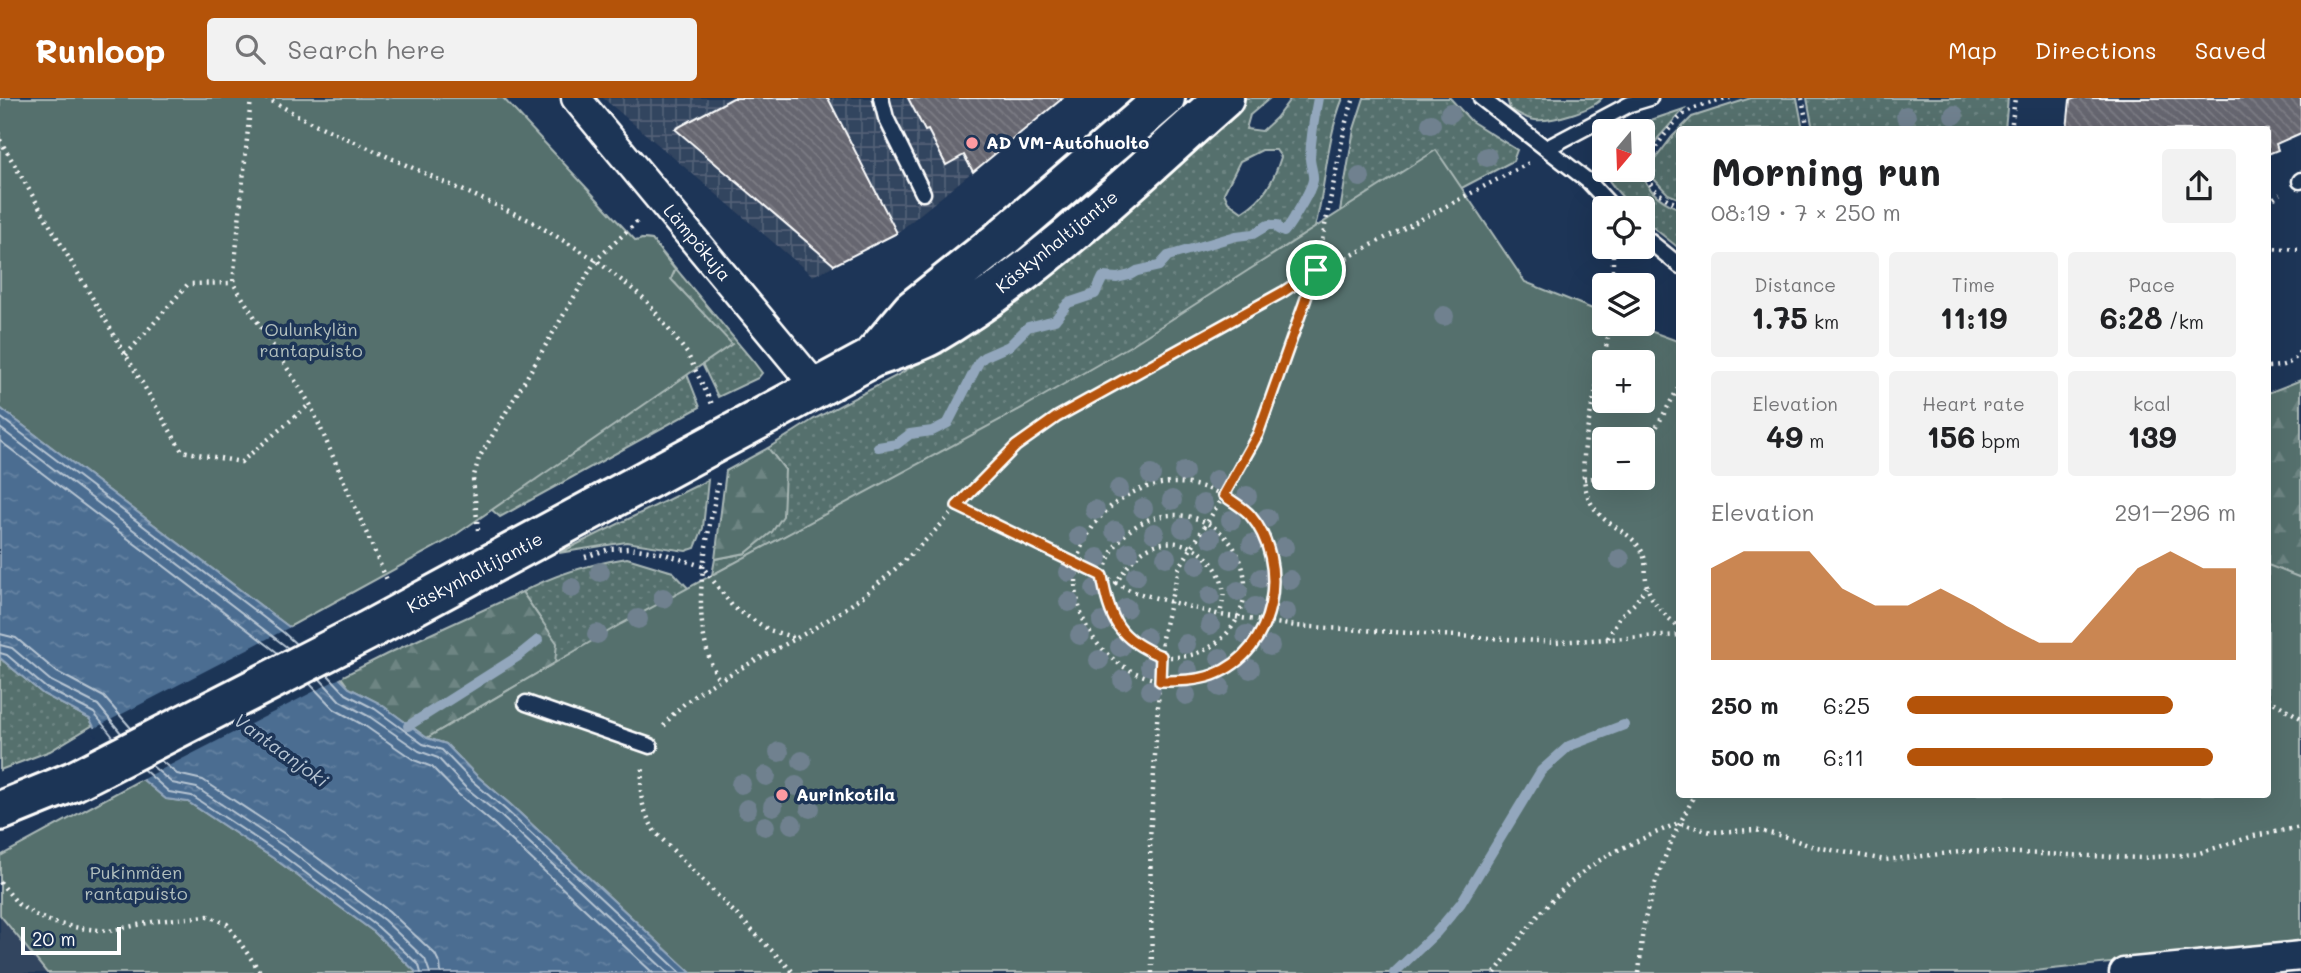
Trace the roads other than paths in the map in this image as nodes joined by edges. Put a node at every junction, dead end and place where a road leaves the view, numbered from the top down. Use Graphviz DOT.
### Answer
graph roads {
  1 [pos="881,98"];
  2 [pos="1166,98"];
  3 [pos="1224,98"];
  4 [pos="1481,98"];
  5 [pos="1650,98"];
  6 [pos="585,101"];
  7 [pos="1628,101"];
  8 [pos="1547,148"];
  9 [pos="923,193"];
  10 [pos="1602,196"];
  11 [pos="1655,246"];
  12 [pos="1676,263"];
  13 [pos="872,358"];
  14 [pos="817,388"];
  15 [pos="526,703"];
  16 [pos="650,746"];
  17 [pos="0,811"];
  18 [pos="2301,956"];
  19 [pos="2124,973"];
  1 -- 9 [label="lane"];
  2 -- 13 [label="main road, Käskynhaltijantie"];
  3 -- 13 [label="main road, Käskynhaltijantie"];
  4 -- 8 [label="lane"];
  5 -- 7 [label="lane"];
  6 -- 14 [label="street, Lämpökuja"];
  7 -- 8 [label="lane"];
  8 -- 10 [label="lane"];
  11 -- 12 [label="lane"];
  13 -- 14 [label="main road, Käskynhaltijantie"];
  14 -- 17 [label="main road, Käskynhaltijantie"];
  15 -- 16 [label="lane"];
  18 -- 19 [label="street"];
}
